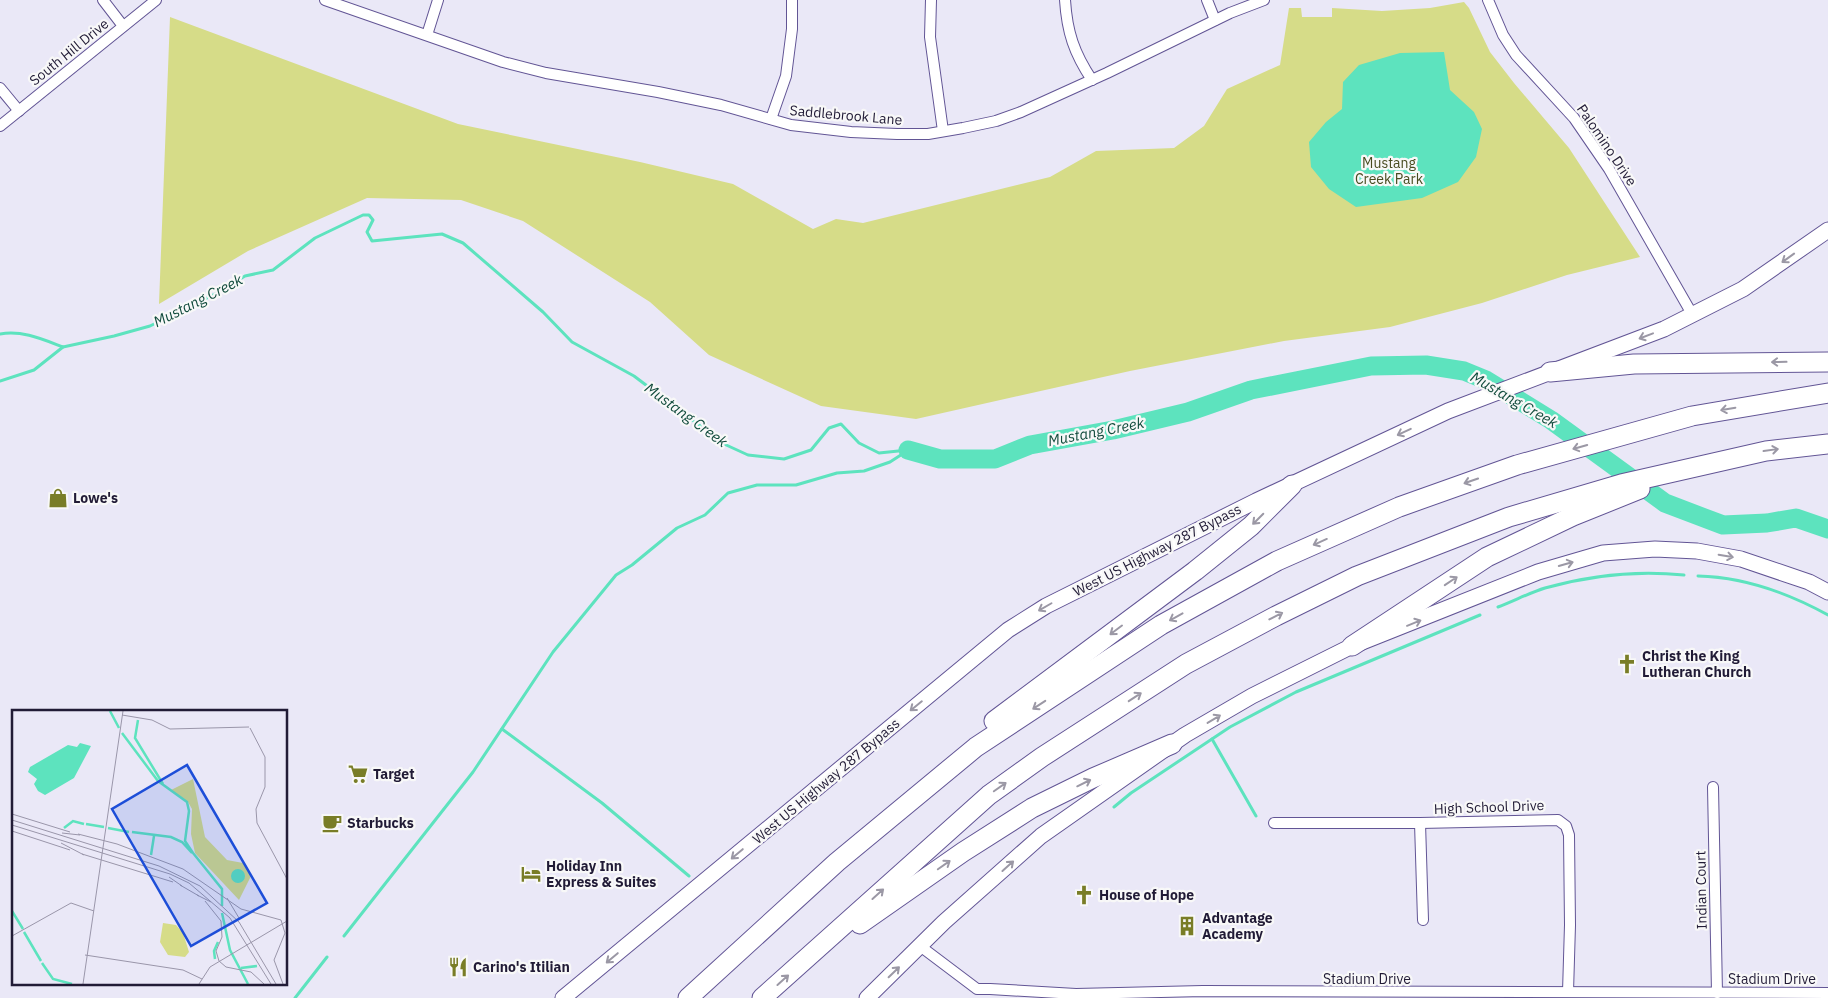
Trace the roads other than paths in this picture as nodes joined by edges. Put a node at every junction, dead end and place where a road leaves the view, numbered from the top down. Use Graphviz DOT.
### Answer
graph roads {
  1 [pos="103,0"];
  2 [pos="156,0"];
  3 [pos="325,0"];
  4 [pos="438,0"];
  5 [pos="792,0"];
  6 [pos="931,0"];
  7 [pos="1065,0"];
  8 [pos="1207,0"];
  9 [pos="1264,0"];
  10 [pos="1488,0"];
  11 [pos="1215,20"];
  12 [pos="123,26"];
  13 [pos="427,35"];
  14 [pos="1092,80"];
  15 [pos="0,88"];
  16 [pos="19,111"];
  17 [pos="771,120"];
  18 [pos="0,126"];
  19 [pos="943,131"];
  20 [pos="1828,230"];
  21 [pos="1692,314"];
  22 [pos="1828,362"];
  23 [pos="1545,374"];
  24 [pos="1828,393"];
  25 [pos="1828,444"];
  26 [pos="1689,469"];
  27 [pos="1292,484"];
  28 [pos="1828,592"];
  29 [pos="1352,646"];
  30 [pos="1172,744"];
  31 [pos="956,764"];
  32 [pos="1713,787"];
  33 [pos="1274,823"];
  34 [pos="1420,823"];
  35 [pos="1423,920"];
  36 [pos="920,946"];
  37 [pos="803,962"];
  38 [pos="1568,992"];
  39 [pos="1717,993"];
  40 [pos="1828,993"];
  41 [pos="1338,995"];
  42 [pos="563,998"];
  43 [pos="688,998"];
  44 [pos="762,998"];
  45 [pos="867,998"];
  1 -- 12 [label="street"];
  2 -- 12 [label="street, South Hill Drive"];
  3 -- 13 [label="street, Saddlebrook Lane"];
  4 -- 13 [label="street"];
  5 -- 17 [label="street"];
  6 -- 19 [label="street"];
  7 -- 14 [label="street"];
  8 -- 11 [label="street"];
  9 -- 11 [label="street, Saddlebrook Lane"];
  10 -- 21 [label="street, Palomino Drive"];
  11 -- 14 [label="street, Saddlebrook Lane"];
  12 -- 16 [label="street, South Hill Drive"];
  13 -- 17 [label="street, Saddlebrook Lane"];
  14 -- 19 [label="street, Saddlebrook Lane"];
  15 -- 16 [label="street"];
  16 -- 18 [label="street, South Hill Drive"];
  17 -- 19 [label="street, Saddlebrook Lane"];
  20 -- 21 [label="main road, West US Highway 287 Bypass, one-way"];
  21 -- 23 [label="main road, West US Highway 287 Bypass, one-way"];
  22 -- 23 [label="highway, one-way"];
  23 -- 27 [label="main road, West US Highway 287 Bypass, one-way"];
  24 -- 31 [label="highway, one-way"];
  26 -- 25 [label="highway, one-way"];
  29 -- 26 [label="highway, one-way"];
  37 -- 26 [label="highway, one-way"];
  27 -- 31 [label="highway, one-way"];
  27 -- 42 [label="main road, West US Highway 287 Bypass, one-way"];
  29 -- 28 [label="main road, one-way"];
  30 -- 29 [label="main road, one-way"];
  36 -- 30 [label="main road, one-way"];
  37 -- 30 [label="highway, one-way"];
  31 -- 43 [label="highway"];
  32 -- 39 [label="street, Indian Court"];
  33 -- 34 [label="street, High School Drive"];
  34 -- 35 [label="street"];
  34 -- 38 [label="street, High School Drive"];
  36 -- 41 [label="street, Stadium Drive"];
  45 -- 36 [label="main road, one-way"];
  44 -- 37 [label="highway, one-way"];
  38 -- 39 [label="street, Stadium Drive"];
  38 -- 41 [label="street, Stadium Drive"];
  39 -- 40 [label="street, Stadium Drive"];
}
